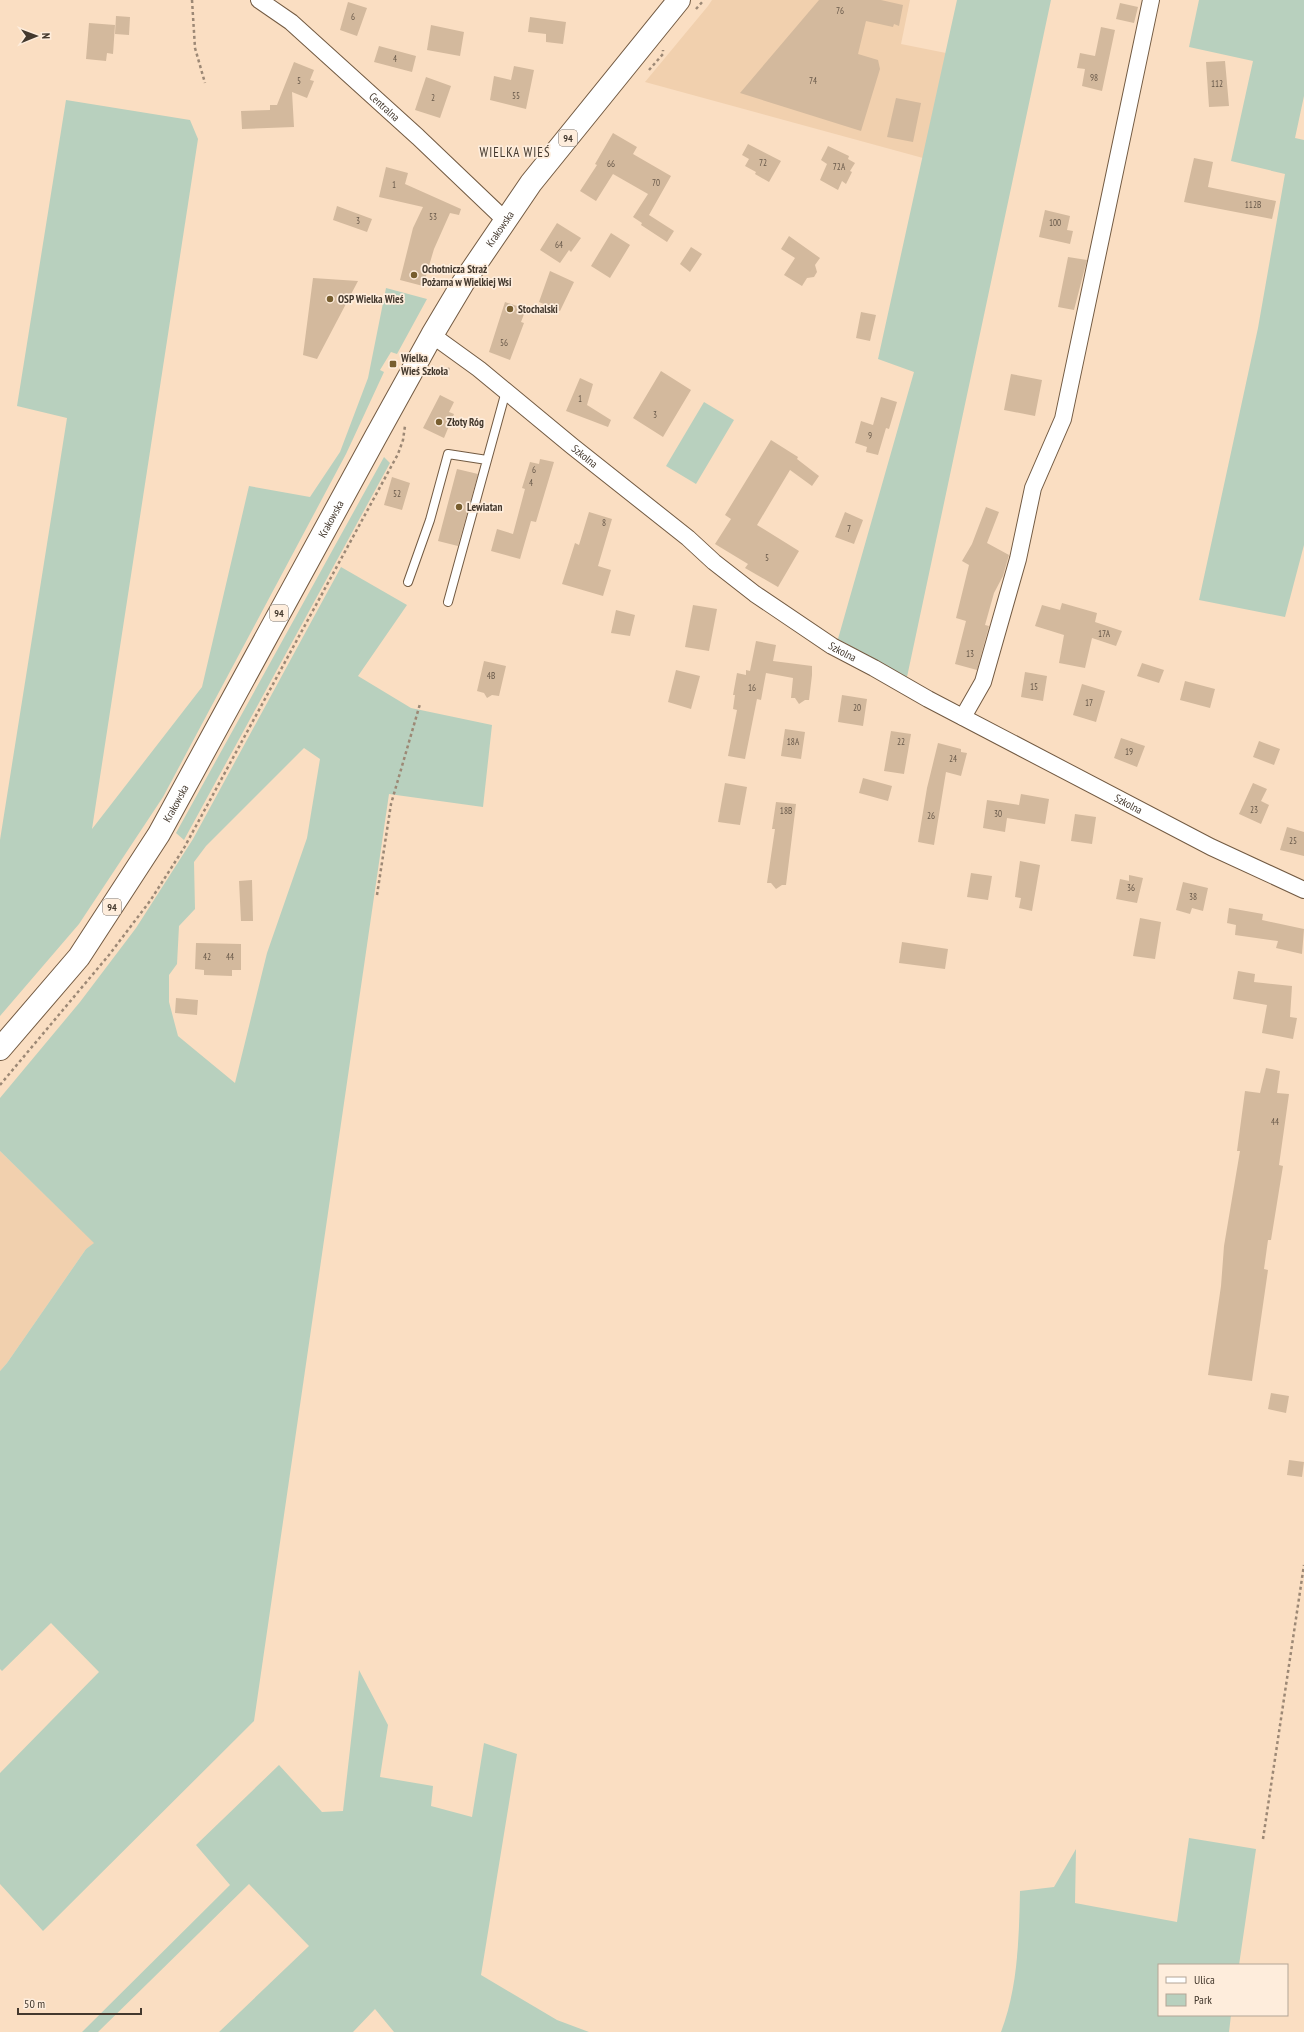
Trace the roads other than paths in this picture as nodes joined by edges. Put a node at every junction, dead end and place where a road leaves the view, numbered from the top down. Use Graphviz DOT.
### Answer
graph roads {
  1 [pos="259,0"];
  2 [pos="1151,0"];
  3 [pos="687,6"];
  4 [pos="505,220"];
  5 [pos="432,335"];
  6 [pos="506,391"];
  7 [pos="487,460"];
  8 [pos="408,582"];
  9 [pos="448,602"];
  10 [pos="963,717"];
  11 [pos="1304,890"];
  12 [pos="0,1049"];
  1 -- 4 [label="street, Centralna"];
  2 -- 10 [label="street"];
  3 -- 4 [label="main road, Krakowska / 94"];
  4 -- 5 [label="main road, Krakowska / 94"];
  5 -- 6 [label="street, Szkolna"];
  5 -- 12 [label="main road, Krakowska / 94"];
  6 -- 7 [label="lane"];
  6 -- 10 [label="street, Szkolna"];
  7 -- 8 [label="lane"];
  7 -- 9 [label="lane"];
  10 -- 11 [label="street, Szkolna"];
}
